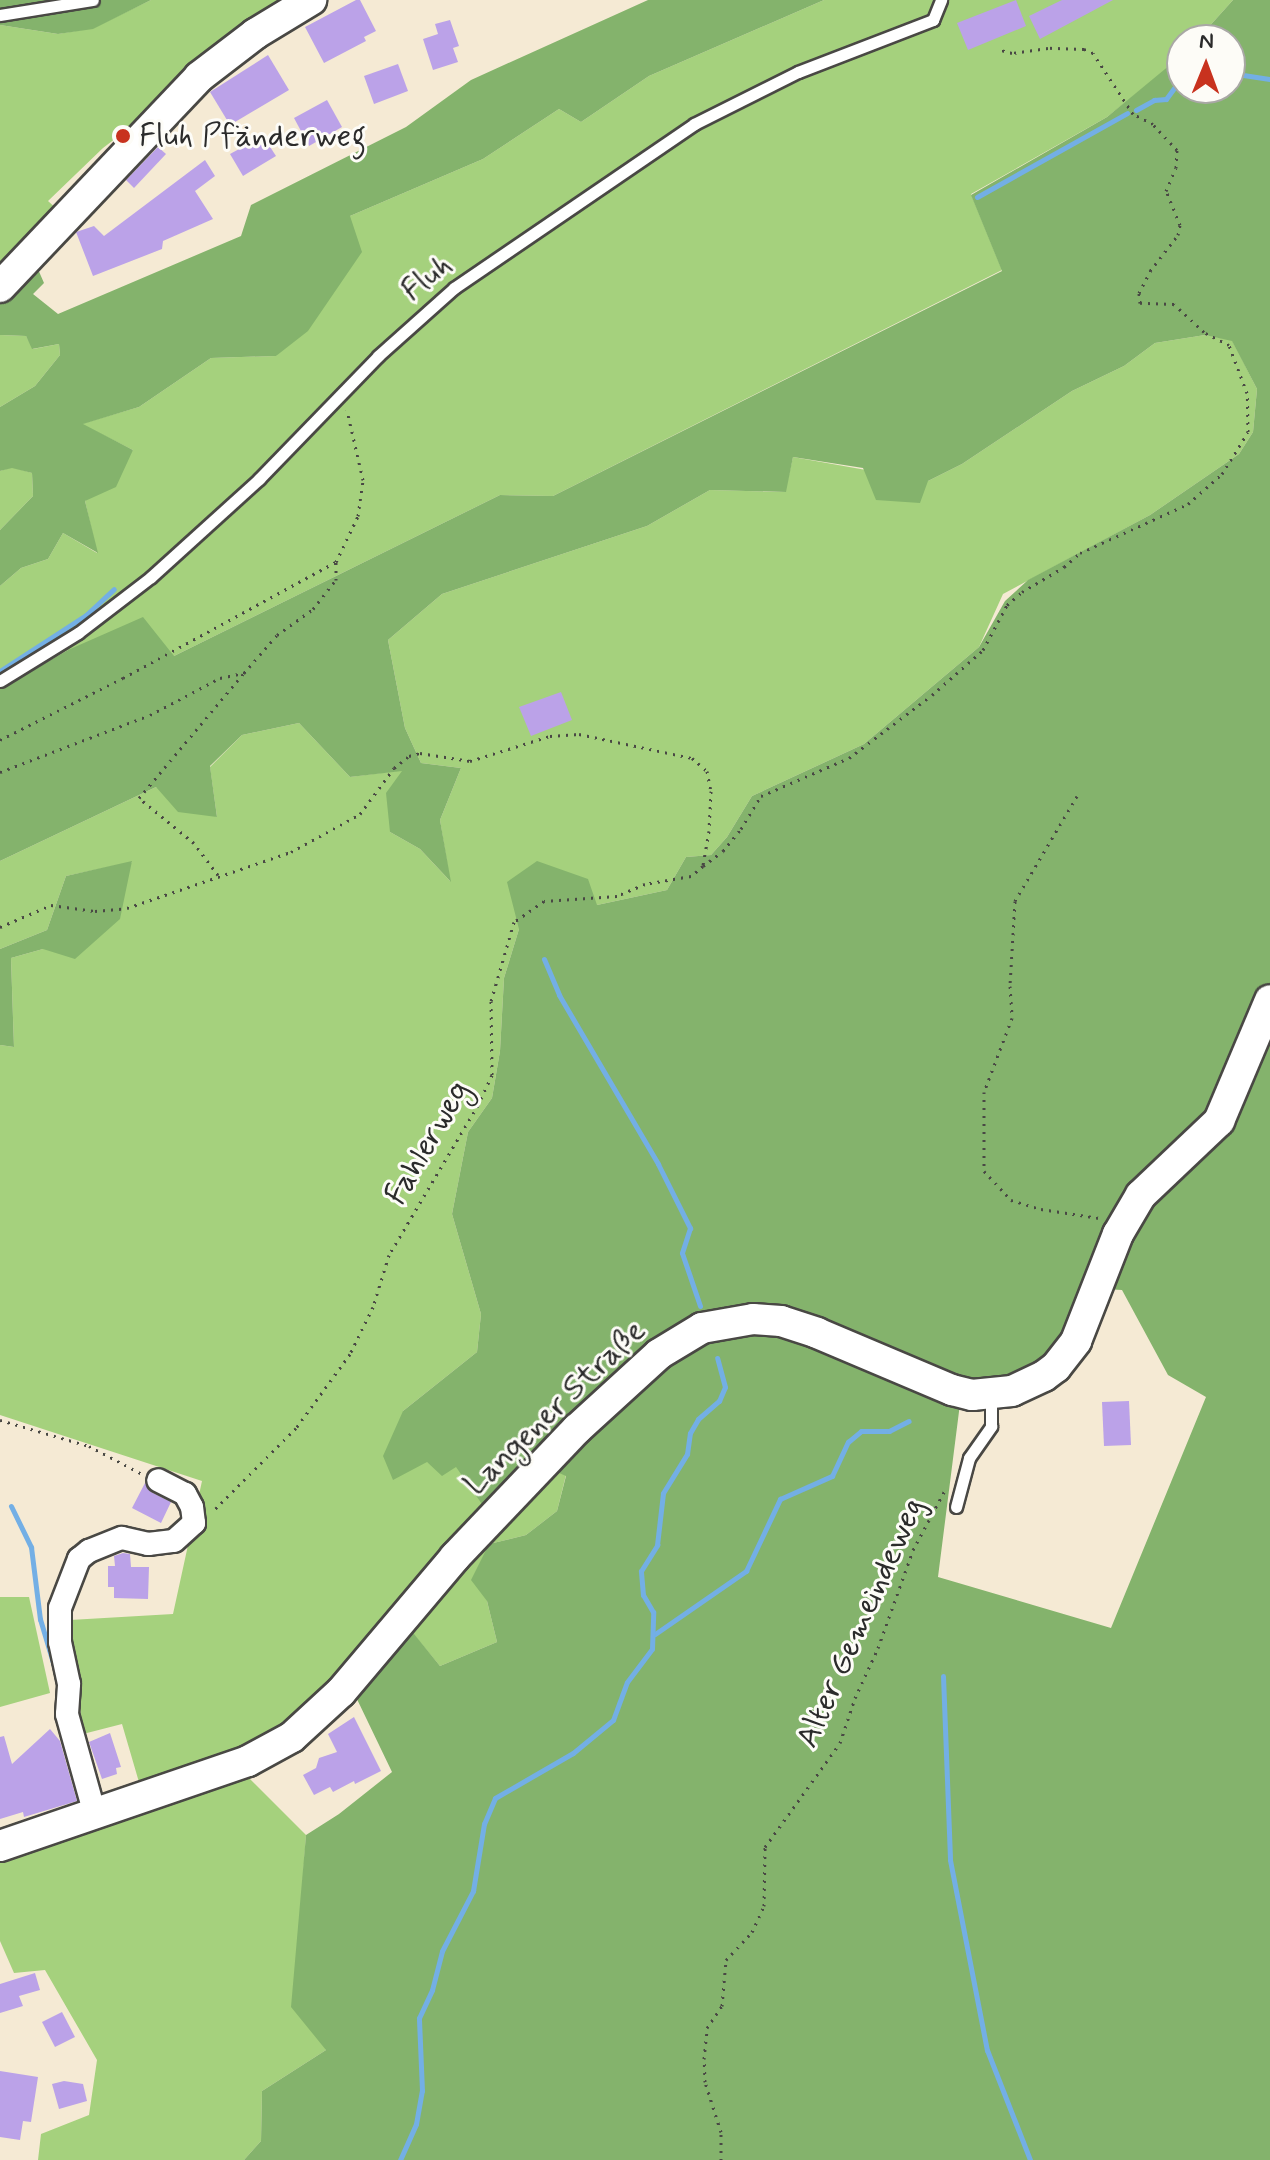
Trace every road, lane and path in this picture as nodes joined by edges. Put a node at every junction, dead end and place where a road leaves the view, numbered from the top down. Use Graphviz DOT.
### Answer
graph roads {
  1 [pos="93,0"];
  2 [pos="311,0"];
  3 [pos="941,0"];
  4 [pos="0,15"];
  5 [pos="1001,50"];
  6 [pos="0,287"];
  7 [pos="338,397"];
  8 [pos="336,562"];
  9 [pos="244,673"];
  10 [pos="0,681"];
  11 [pos="0,740"];
  12 [pos="0,772"];
  13 [pos="1077,796"];
  14 [pos="703,866"];
  15 [pos="218,875"];
  16 [pos="0,927"];
  17 [pos="1270,1000"];
  18 [pos="1118,1234"];
  19 [pos="991,1395"];
  20 [pos="0,1420"];
  21 [pos="969,1458"];
  22 [pos="158,1480"];
  23 [pos="956,1507"];
  24 [pos="206,1517"];
  25 [pos="94,1811"];
  26 [pos="0,1846"];
  27 [pos="721,2160"];
  1 -- 4 [label="lane"];
  2 -- 6 [label="main road"];
  3 -- 7 [label="lane, Fluh"];
  5 -- 14 [label="path"];
  7 -- 8 [label="path"];
  7 -- 10 [label="lane, Fluh"];
  8 -- 9 [label="path"];
  8 -- 11 [label="path"];
  9 -- 12 [label="path"];
  9 -- 15 [label="path"];
  13 -- 18 [label="path"];
  14 -- 15 [label="path"];
  14 -- 24 [label="path, Fahlerweg"];
  15 -- 16 [label="path"];
  17 -- 18 [label="main road, Langener Straße"];
  18 -- 19 [label="main road, Langener Straße"];
  19 -- 21 [label="lane"];
  19 -- 25 [label="main road, Langener Straße"];
  20 -- 22 [label="path"];
  21 -- 23 [label="lane"];
  21 -- 27 [label="path, Alter Gemeindeweg"];
  22 -- 25 [label="street"];
  25 -- 26 [label="main road, Langener Straße"];
}
